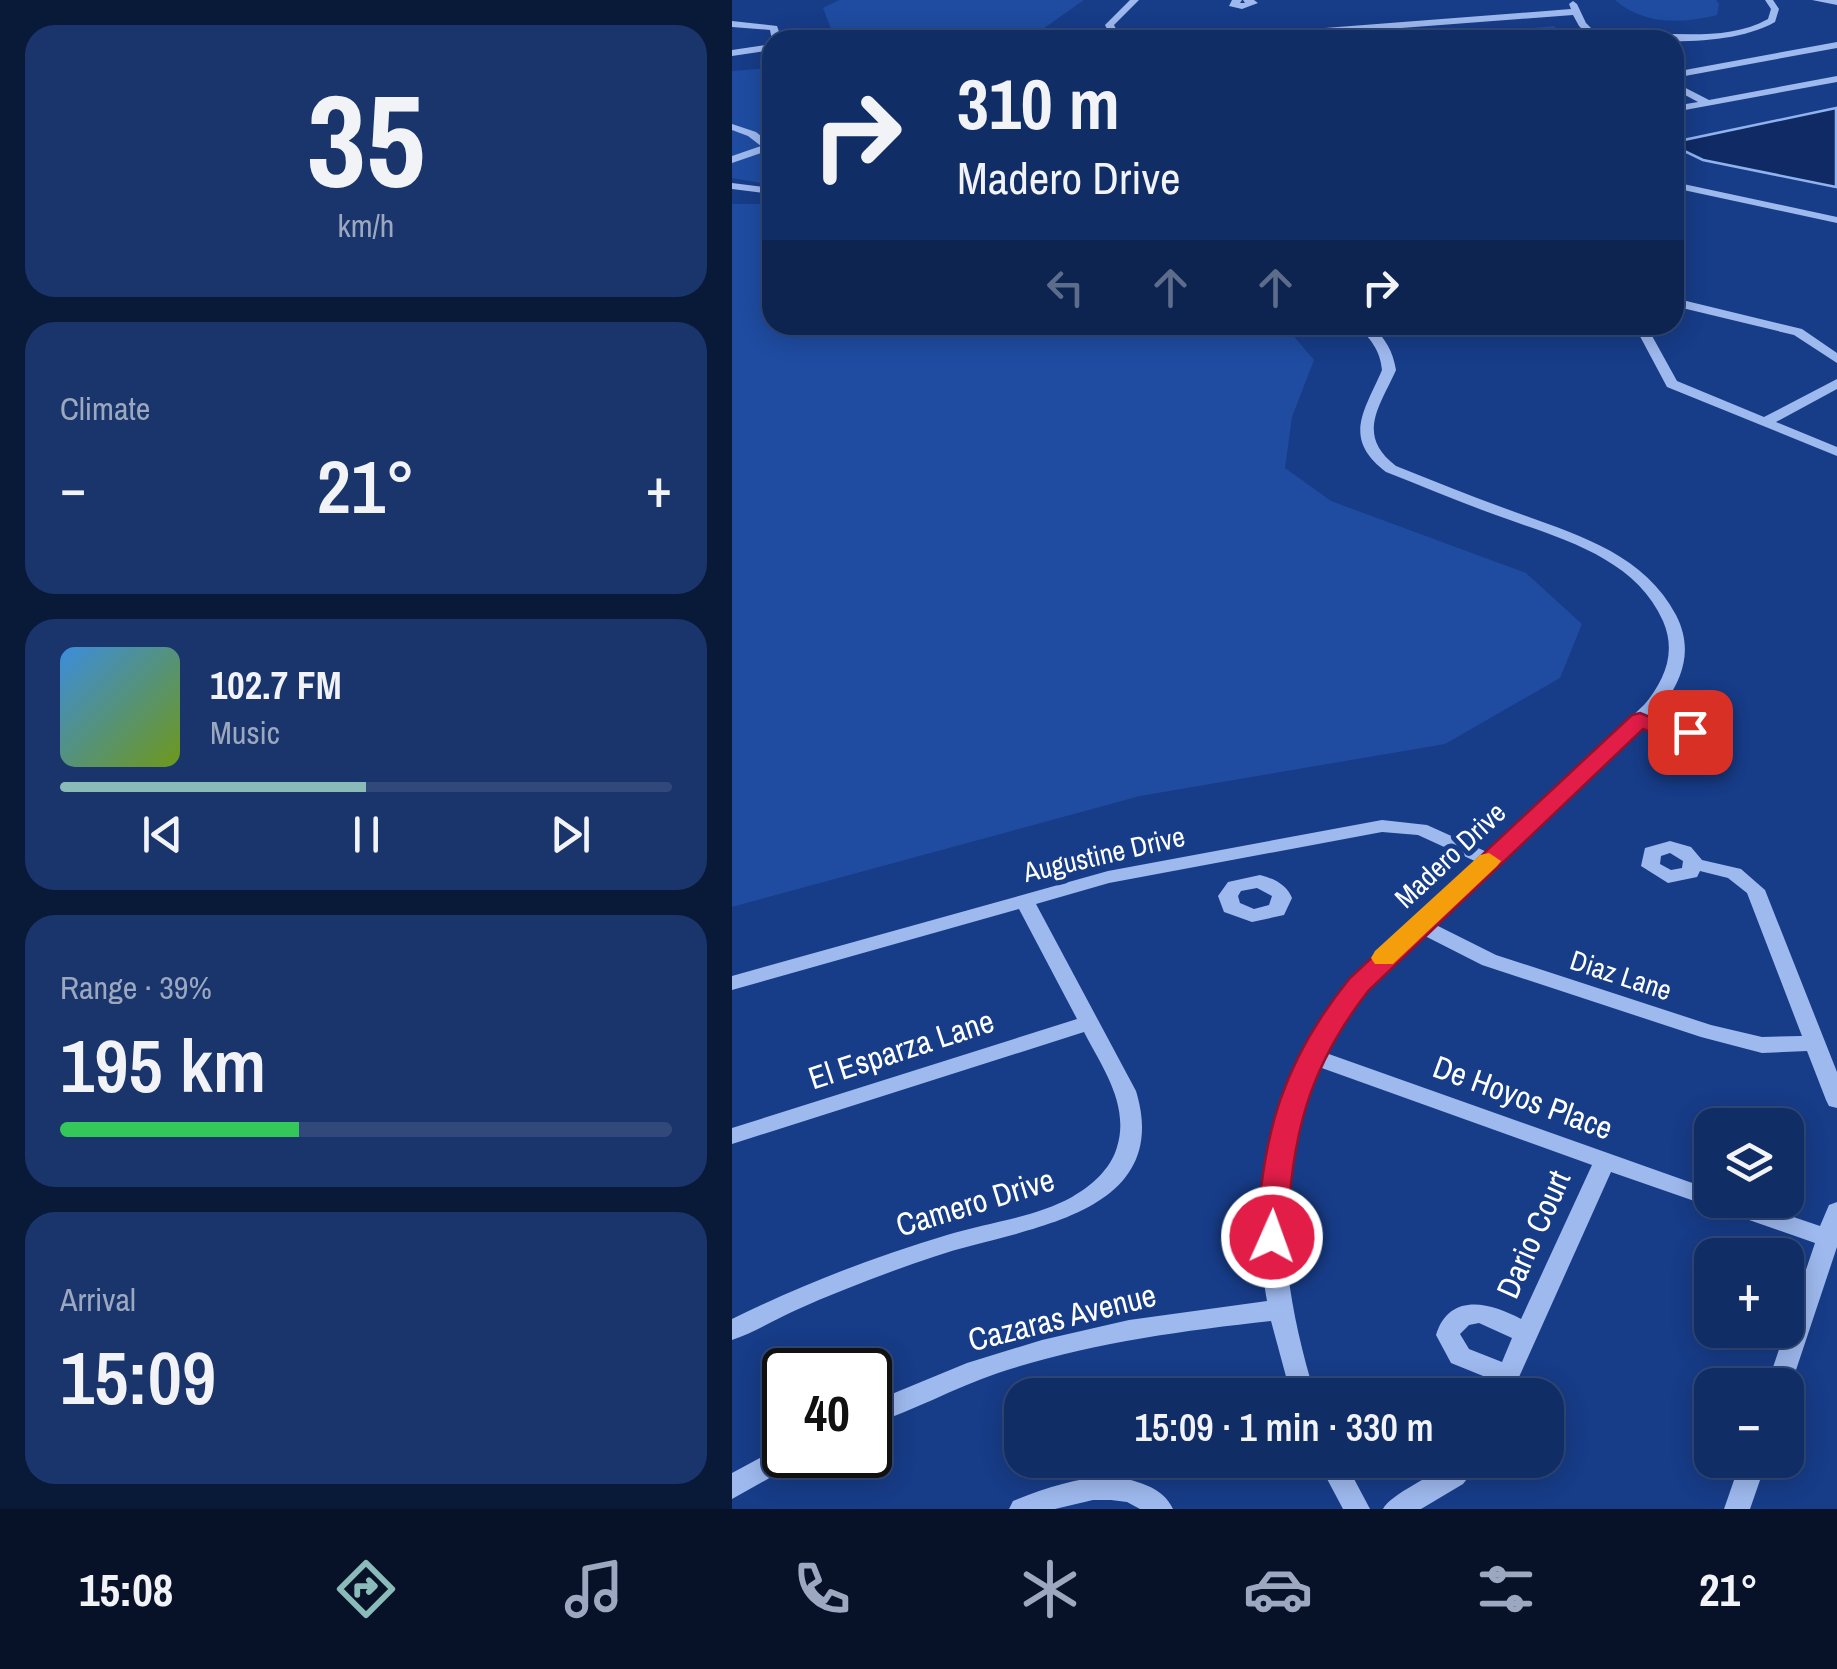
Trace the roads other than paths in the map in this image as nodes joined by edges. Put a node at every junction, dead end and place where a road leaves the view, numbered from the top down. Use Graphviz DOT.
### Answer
graph roads {
  1 [pos="1136,0"];
  2 [pos="1238,0"];
  3 [pos="1247,0"];
  4 [pos="1570,0"];
  5 [pos="1769,0"];
  6 [pos="1816,0"];
  7 [pos="1836,1"];
  8 [pos="1572,12"];
  9 [pos="732,24"];
  10 [pos="774,30"];
  11 [pos="1112,30"];
  12 [pos="1339,30"];
  13 [pos="1575,30"];
  14 [pos="1587,30"];
  15 [pos="1684,43"];
  16 [pos="1836,45"];
  17 [pos="762,48"];
  18 [pos="732,53"];
  19 [pos="1684,74"];
  20 [pos="1836,79"];
  21 [pos="1684,90"];
  22 [pos="1708,102"];
  23 [pos="1684,107"];
  24 [pos="732,128"];
  25 [pos="762,143"];
  26 [pos="762,151"];
  27 [pos="732,160"];
  28 [pos="732,186"];
  29 [pos="1684,187"];
  30 [pos="762,190"];
  31 [pos="1836,220"];
  32 [pos="1684,304"];
  33 [pos="1373,335"];
  34 [pos="1645,335"];
  35 [pos="1836,360"];
  36 [pos="1836,382"];
  37 [pos="1764,422"];
  38 [pos="1836,452"];
  39 [pos="1656,704"];
  40 [pos="1640,719"];
  41 [pos="1239,852"];
  42 [pos="1489,860"];
  43 [pos="1695,864"];
  44 [pos="1250,881"];
  45 [pos="1024,900"];
  46 [pos="1418,925"];
  47 [pos="732,983"];
  48 [pos="1089,1023"];
  49 [pos="1815,1043"];
  50 [pos="1312,1056"];
  51 [pos="1836,1100"];
  52 [pos="732,1136"];
  53 [pos="1604,1162"];
  54 [pos="1694,1192"];
  55 [pos="1836,1211"];
  56 [pos="1770,1218"];
  57 [pos="1828,1238"];
  58 [pos="1277,1310"];
  59 [pos="732,1330"];
  60 [pos="1526,1334"];
  61 [pos="1785,1368"];
  62 [pos="1297,1378"];
  63 [pos="1493,1378"];
  64 [pos="1507,1378"];
  65 [pos="892,1404"];
  66 [pos="762,1469"];
  67 [pos="1340,1478"];
  68 [pos="1451,1478"];
  69 [pos="1748,1478"];
  70 [pos="732,1487"];
  71 [pos="1022,1509"];
  72 [pos="1160,1509"];
  73 [pos="1358,1509"];
  74 [pos="1396,1509"];
  75 [pos="1737,1509"];
  1 -- 11 [label="street"];
  2 -- 3 [label="street"];
  4 -- 8 [label="street"];
  5 -- 15 [label="street"];
  6 -- 7 [label="street"];
  8 -- 12 [label="street"];
  8 -- 13 [label="street"];
  8 -- 14 [label="street"];
  9 -- 10 [label="street"];
  16 -- 19 [label="street"];
  17 -- 18 [label="street"];
  20 -- 22 [label="street"];
  21 -- 22 [label="street"];
  22 -- 23 [label="street"];
  24 -- 25 [label="street"];
  26 -- 27 [label="street"];
  28 -- 30 [label="street"];
  29 -- 31 [label="street"];
  32 -- 35 [label="street"];
  33 -- 39 [label="street, Madero Drive"];
  34 -- 37 [label="street"];
  36 -- 37 [label="street"];
  37 -- 38 [label="street"];
  39 -- 40 [label="street, Madero Drive"];
  39 -- 40 [label="street"];
  40 -- 42 [label="street, Madero Drive"];
  41 -- 42 [label="street, Augustine Drive"];
  41 -- 44 [label="street"];
  41 -- 45 [label="street, Augustine Drive"];
  42 -- 46 [label="street, Madero Drive"];
  43 -- 49 [label="street"];
  45 -- 47 [label="street, Augustine Drive"];
  45 -- 48 [label="street, Camero Drive"];
  46 -- 49 [label="street, Diaz Lane"];
  46 -- 50 [label="street, Madero Drive"];
  48 -- 52 [label="street, El Esparza Lane"];
  48 -- 59 [label="street, Camero Drive"];
  49 -- 51 [label="street"];
  50 -- 53 [label="street, De Hoyos Place"];
  50 -- 58 [label="street, Madero Drive"];
  53 -- 54 [label="street, De Hoyos Place"];
  53 -- 60 [label="street, Dario Court"];
  55 -- 57 [label="street"];
  56 -- 57 [label="street, De Hoyos Place"];
  57 -- 61 [label="street"];
  58 -- 62 [label="street, Madero Drive"];
  58 -- 65 [label="street, Cazaras Avenue"];
  60 -- 63 [label="street, Dario Court"];
  60 -- 64 [label="street, Dario Court"];
  66 -- 70 [label="street"];
  67 -- 73 [label="street"];
  68 -- 74 [label="street"];
  69 -- 75 [label="street"];
  71 -- 72 [label="street"];
}
